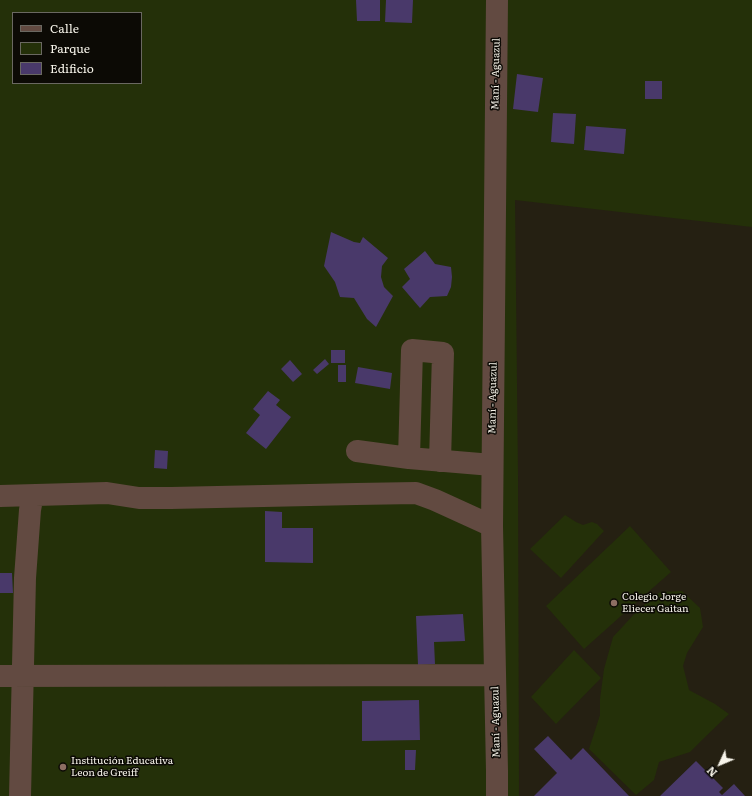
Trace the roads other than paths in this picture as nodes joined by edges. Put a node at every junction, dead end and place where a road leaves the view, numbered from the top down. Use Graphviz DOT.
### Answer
graph roads {
  1 [pos="497,0"];
  2 [pos="356,451"];
  3 [pos="409,458"];
  4 [pos="440,461"];
  5 [pos="492,466"];
  6 [pos="39,495"];
  7 [pos="0,496"];
  8 [pos="492,526"];
  9 [pos="495,675"];
  10 [pos="0,676"];
  11 [pos="22,676"];
  12 [pos="20,796"];
  13 [pos="497,796"];
  1 -- 5 [label="street, Maní - Aguazul"];
  2 -- 3 [label="street"];
  3 -- 4 [label="street"];
  3 -- 4 [label="street"];
  4 -- 5 [label="street"];
  5 -- 8 [label="street, Maní - Aguazul"];
  6 -- 7 [label="street"];
  6 -- 8 [label="street"];
  6 -- 11 [label="street"];
  8 -- 9 [label="street, Maní - Aguazul"];
  9 -- 11 [label="street"];
  9 -- 13 [label="street, Maní - Aguazul"];
  10 -- 11 [label="street"];
  11 -- 12 [label="street"];
}
